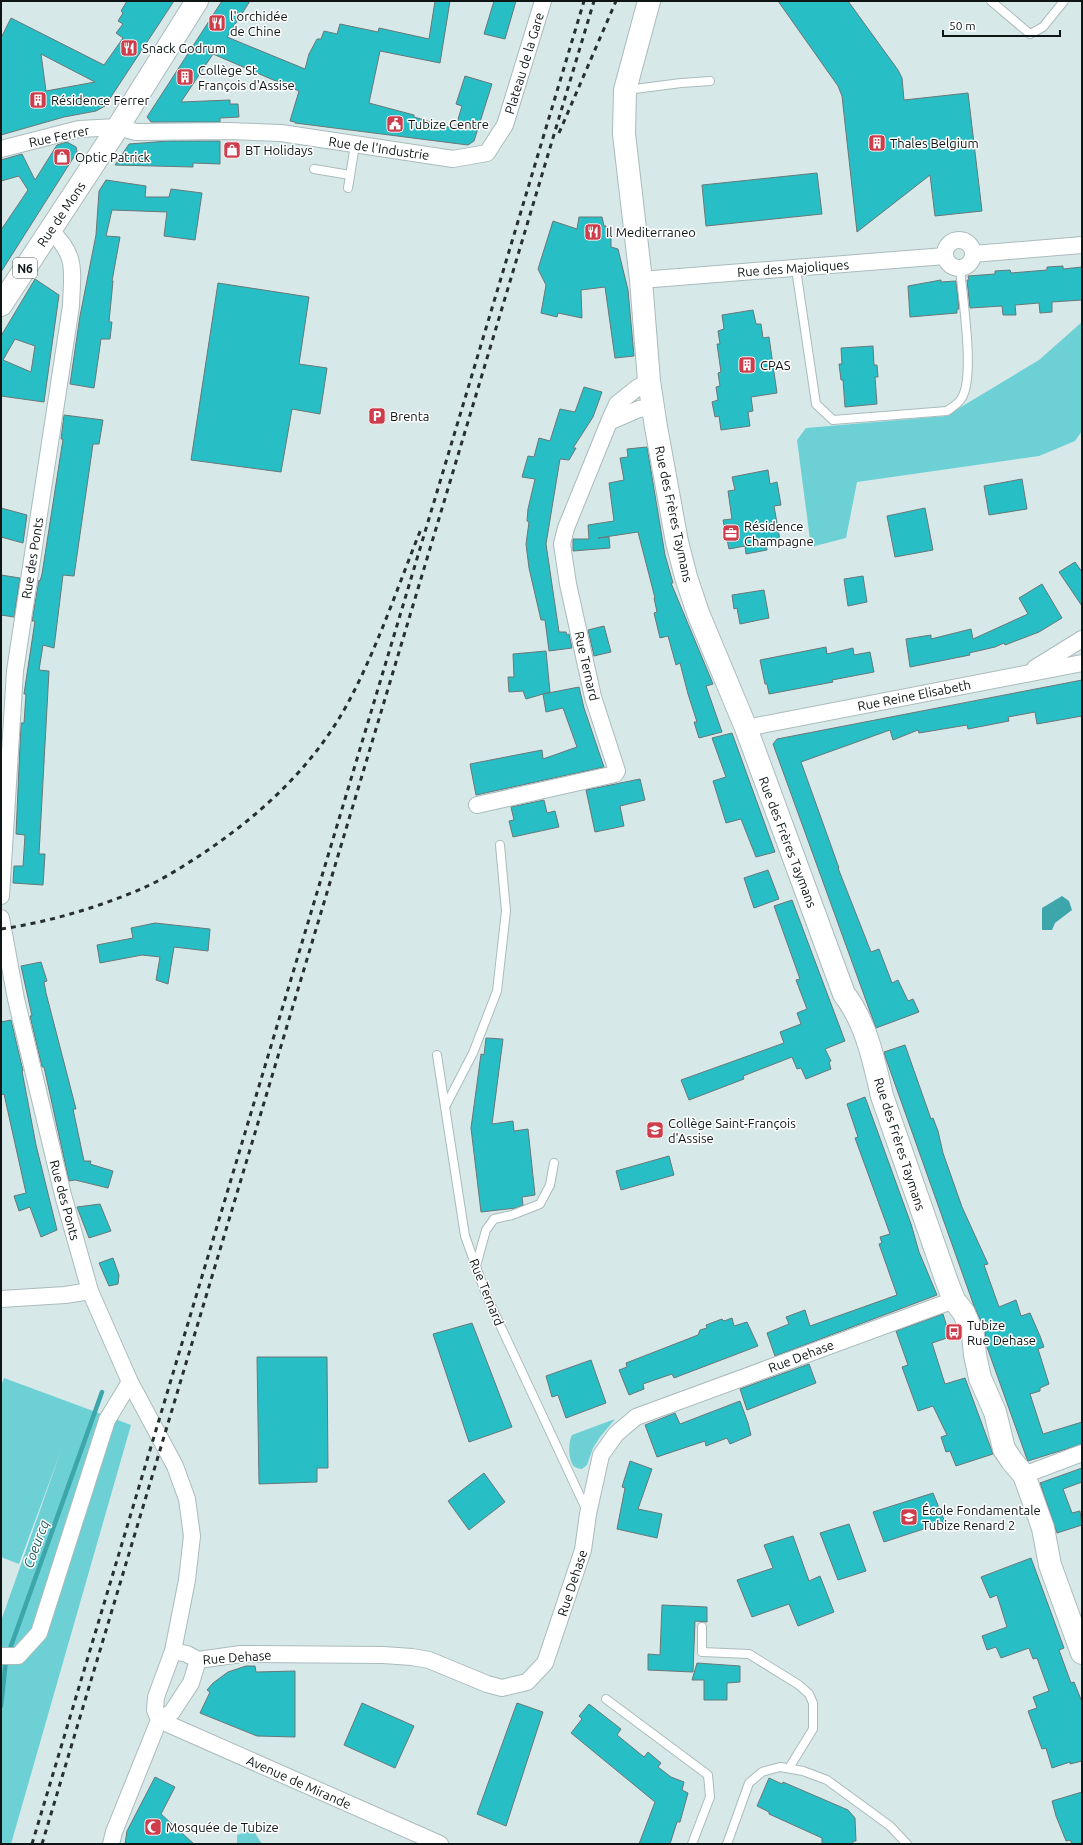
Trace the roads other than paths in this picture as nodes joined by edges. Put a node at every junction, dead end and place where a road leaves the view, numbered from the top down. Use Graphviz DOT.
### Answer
graph roads {
  1 [pos="197,1"];
  2 [pos="543,1"];
  3 [pos="649,1"];
  4 [pos="991,1"];
  5 [pos="1064,1"];
  6 [pos="710,81"];
  7 [pos="625,90"];
  8 [pos="505,125"];
  9 [pos="118,127"];
  10 [pos="355,145"];
  11 [pos="1,149"];
  12 [pos="314,169"];
  13 [pos="350,175"];
  14 [pos="348,188"];
  15 [pos="50,230"];
  16 [pos="1082,245"];
  17 [pos="972,254"];
  18 [pos="945,256"];
  19 [pos="960,268"];
  20 [pos="796,269"];
  21 [pos="641,280"];
  22 [pos="1,305"];
  23 [pos="649,381"];
  24 [pos="653,407"];
  25 [pos="609,422"];
  26 [pos="1082,639"];
  27 [pos="1082,663"];
  28 [pos="1026,673"];
  29 [pos="746,728"];
  30 [pos="477,805"];
  31 [pos="500,845"];
  32 [pos="1,896"];
  33 [pos="1,918"];
  34 [pos="437,1055"];
  35 [pos="445,1106"];
  36 [pos="554,1164"];
  37 [pos="476,1266"];
  38 [pos="90,1291"];
  39 [pos="1,1299"];
  40 [pos="954,1300"];
  41 [pos="130,1382"];
  42 [pos="1082,1453"];
  43 [pos="1024,1475"];
  44 [pos="588,1514"];
  45 [pos="702,1627"];
  46 [pos="173,1650"];
  47 [pos="1082,1653"];
  48 [pos="8,1656"];
  49 [pos="198,1660"];
  50 [pos="606,1699"];
  51 [pos="159,1720"];
  52 [pos="789,1768"];
  53 [pos="111,1844"];
  54 [pos="440,1844"];
  55 [pos="692,1844"];
  56 [pos="727,1844"];
  57 [pos="907,1844"];
  1 -- 9 [label="street, Rue de Mons / N6"];
  2 -- 8 [label="street, Plateau de la Gare"];
  3 -- 7 [label="street, Rue des Frères Taymans"];
  4 -- 5 [label="lane"];
  6 -- 7 [label="lane"];
  7 -- 21 [label="street, Rue des Frères Taymans"];
  8 -- 10 [label="street, Rue de l'Industrie"];
  9 -- 10 [label="street, Rue de l'Industrie"];
  9 -- 11 [label="street, Rue Ferrer"];
  9 -- 15 [label="street, Rue de Mons / N6"];
  10 -- 13 [label="lane"];
  12 -- 13 [label="lane"];
  13 -- 14 [label="lane"];
  15 -- 22 [label="street, Rue de Mons / N6"];
  15 -- 32 [label="street, Rue des Ponts"];
  16 -- 17 [label="street"];
  17 -- 18 [label="street"];
  17 -- 19 [label="street"];
  18 -- 19 [label="street"];
  18 -- 20 [label="street, Rue des Majoliques"];
  19 -- 20 [label="lane"];
  20 -- 21 [label="street, Rue des Majoliques"];
  21 -- 23 [label="street, Rue des Frères Taymans"];
  23 -- 24 [label="street, Rue des Frères Taymans"];
  23 -- 25 [label="street, Rue Ternard"];
  24 -- 25 [label="street"];
  24 -- 29 [label="street, Rue des Frères Taymans"];
  25 -- 30 [label="street, Rue Ternard"];
  26 -- 28 [label="street"];
  27 -- 28 [label="street, Rue Reine Elisabeth"];
  28 -- 29 [label="street, Rue Reine Elisabeth"];
  29 -- 40 [label="street, Rue des Frères Taymans"];
  31 -- 35 [label="lane"];
  33 -- 38 [label="street, Rue des Ponts"];
  34 -- 35 [label="lane, Rue Ternard"];
  35 -- 37 [label="lane, Rue Ternard"];
  36 -- 37 [label="lane"];
  37 -- 44 [label="lane, Rue Ternard"];
  38 -- 39 [label="street"];
  38 -- 41 [label="street, Rue des Ponts"];
  40 -- 43 [label="street, Rue des Frères Taymans"];
  40 -- 44 [label="street, Rue Dehase"];
  41 -- 46 [label="street, Rue des Ponts"];
  41 -- 48 [label="street"];
  42 -- 43 [label="street"];
  43 -- 47 [label="street, Rue des Frères Taymans"];
  44 -- 49 [label="street, Rue Dehase"];
  45 -- 52 [label="lane"];
  46 -- 49 [label="street, Rue Dehase"];
  46 -- 51 [label="street, Rue des Ponts"];
  49 -- 51 [label="street"];
  50 -- 55 [label="lane"];
  51 -- 53 [label="street"];
  51 -- 54 [label="street, Avenue de Mirande"];
  52 -- 56 [label="lane"];
  52 -- 57 [label="lane"];
}
